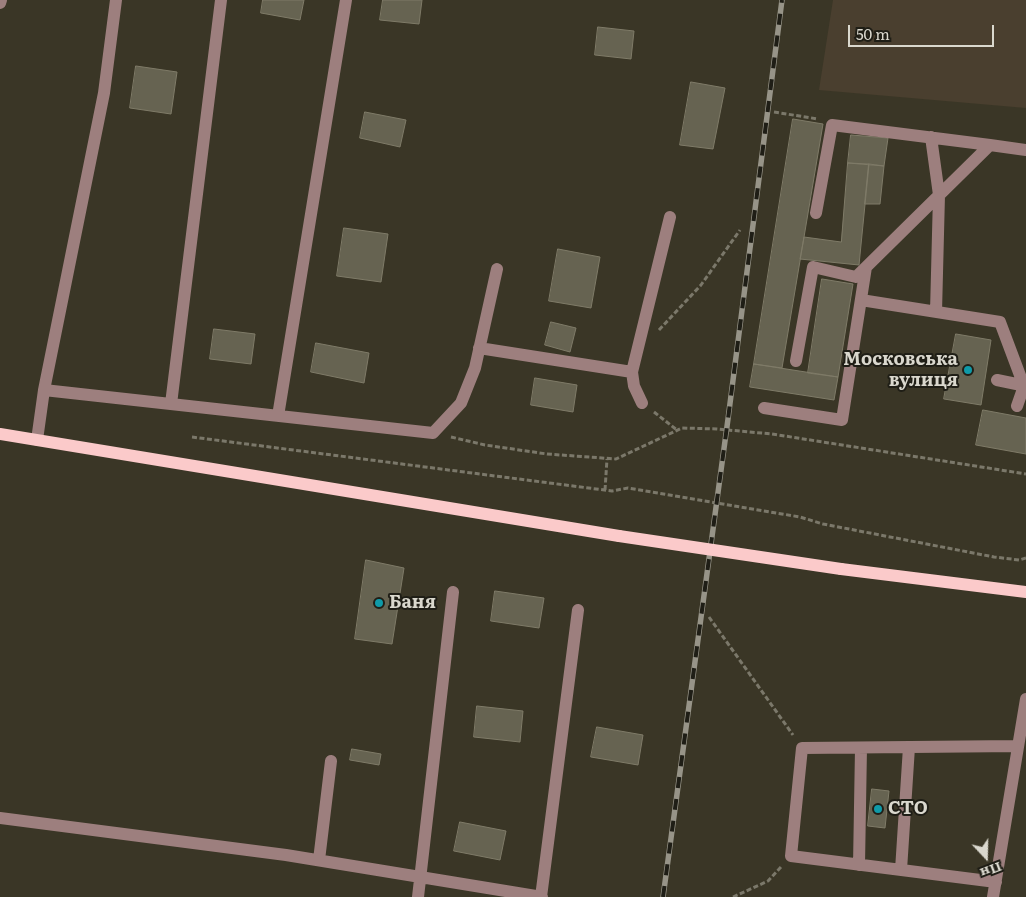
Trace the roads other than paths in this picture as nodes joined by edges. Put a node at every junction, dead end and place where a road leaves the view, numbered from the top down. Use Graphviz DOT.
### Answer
graph roads {
  1 [pos="116,0"];
  2 [pos="221,0"];
  3 [pos="346,0"];
  4 [pos="932,137"];
  5 [pos="990,145"];
  6 [pos="1026,150"];
  7 [pos="939,196"];
  8 [pos="816,213"];
  9 [pos="670,216"];
  10 [pos="866,267"];
  11 [pos="496,269"];
  12 [pos="861,300"];
  13 [pos="936,312"];
  14 [pos="479,348"];
  15 [pos="796,361"];
  16 [pos="632,372"];
  17 [pos="997,380"];
  18 [pos="1025,386"];
  19 [pos="44,390"];
  20 [pos="642,403"];
  21 [pos="171,404"];
  22 [pos="1017,406"];
  23 [pos="764,408"];
  24 [pos="278,416"];
  25 [pos="0,434"];
  26 [pos="37,440"];
  27 [pos="453,592"];
  28 [pos="1026,592"];
  29 [pos="578,610"];
  30 [pos="1026,699"];
  31 [pos="1018,746"];
  32 [pos="910,747"];
  33 [pos="861,748"];
  34 [pos="331,761"];
  35 [pos="0,818"];
  36 [pos="319,860"];
  37 [pos="858,865"];
  38 [pos="901,870"];
  39 [pos="421,877"];
  40 [pos="996,882"];
  41 [pos="418,897"];
  42 [pos="542,897"];
  43 [pos="993,897"];
  1 -- 19 [label="street"];
  2 -- 21 [label="street"];
  3 -- 24 [label="street"];
  4 -- 5 [label="street"];
  4 -- 7 [label="street"];
  4 -- 8 [label="street"];
  5 -- 6 [label="street"];
  5 -- 7 [label="street"];
  7 -- 10 [label="street"];
  7 -- 13 [label="street"];
  9 -- 16 [label="street"];
  10 -- 12 [label="street"];
  10 -- 15 [label="street"];
  11 -- 14 [label="street"];
  12 -- 13 [label="street"];
  12 -- 23 [label="street"];
  13 -- 18 [label="street"];
  14 -- 16 [label="street"];
  14 -- 24 [label="street"];
  16 -- 20 [label="street"];
  17 -- 18 [label="street"];
  18 -- 22 [label="street"];
  19 -- 21 [label="street"];
  19 -- 26 [label="street"];
  21 -- 24 [label="street"];
  25 -- 26 [label="main road"];
  26 -- 28 [label="main road, bridge"];
  27 -- 39 [label="street"];
  29 -- 42 [label="street"];
  30 -- 31 [label="street"];
  31 -- 32 [label="street"];
  31 -- 40 [label="street"];
  32 -- 33 [label="street"];
  32 -- 38 [label="street"];
  33 -- 37 [label="street"];
  33 -- 37 [label="street"];
  34 -- 36 [label="street"];
  35 -- 36 [label="street"];
  36 -- 39 [label="street"];
  37 -- 38 [label="street"];
  38 -- 40 [label="street"];
  39 -- 41 [label="street"];
  39 -- 42 [label="street"];
  40 -- 43 [label="street"];
}
